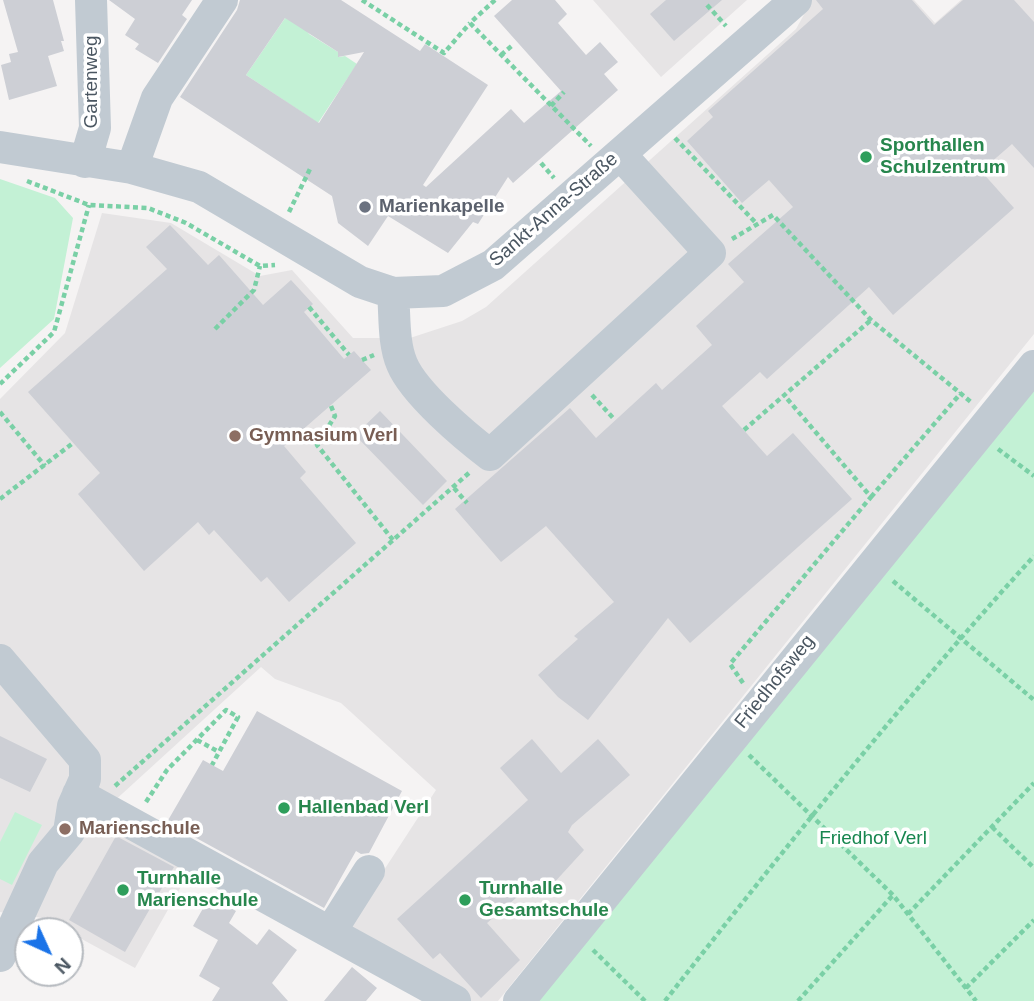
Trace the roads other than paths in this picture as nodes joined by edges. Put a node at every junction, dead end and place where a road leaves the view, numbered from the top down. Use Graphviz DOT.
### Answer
graph roads {
  1 [pos="91,0"];
  2 [pos="222,0"];
  3 [pos="796,0"];
  4 [pos="604,146"];
  5 [pos="0,147"];
  6 [pos="85,162"];
  7 [pos="132,168"];
  8 [pos="393,293"];
  9 [pos="1034,366"];
  10 [pos="0,660"];
  11 [pos="88,799"];
  12 [pos="369,871"];
  13 [pos="331,931"];
  14 [pos="0,956"];
  15 [pos="455,1001"];
  16 [pos="519,1001"];
  1 -- 6 [label="street, Gartenweg"];
  2 -- 7 [label="street"];
  3 -- 4 [label="street, Sankt-Anna-Straße"];
  4 -- 8 [label="street, Sankt-Anna-Straße"];
  4 -- 8 [label="street"];
  5 -- 6 [label="street, Sankt-Anna-Straße"];
  6 -- 7 [label="street, Sankt-Anna-Straße"];
  7 -- 8 [label="street, Sankt-Anna-Straße"];
  9 -- 16 [label="street, Friedhofsweg"];
  10 -- 11 [label="street"];
  11 -- 13 [label="street"];
  11 -- 14 [label="street"];
  12 -- 13 [label="street"];
  13 -- 15 [label="street"];
}
